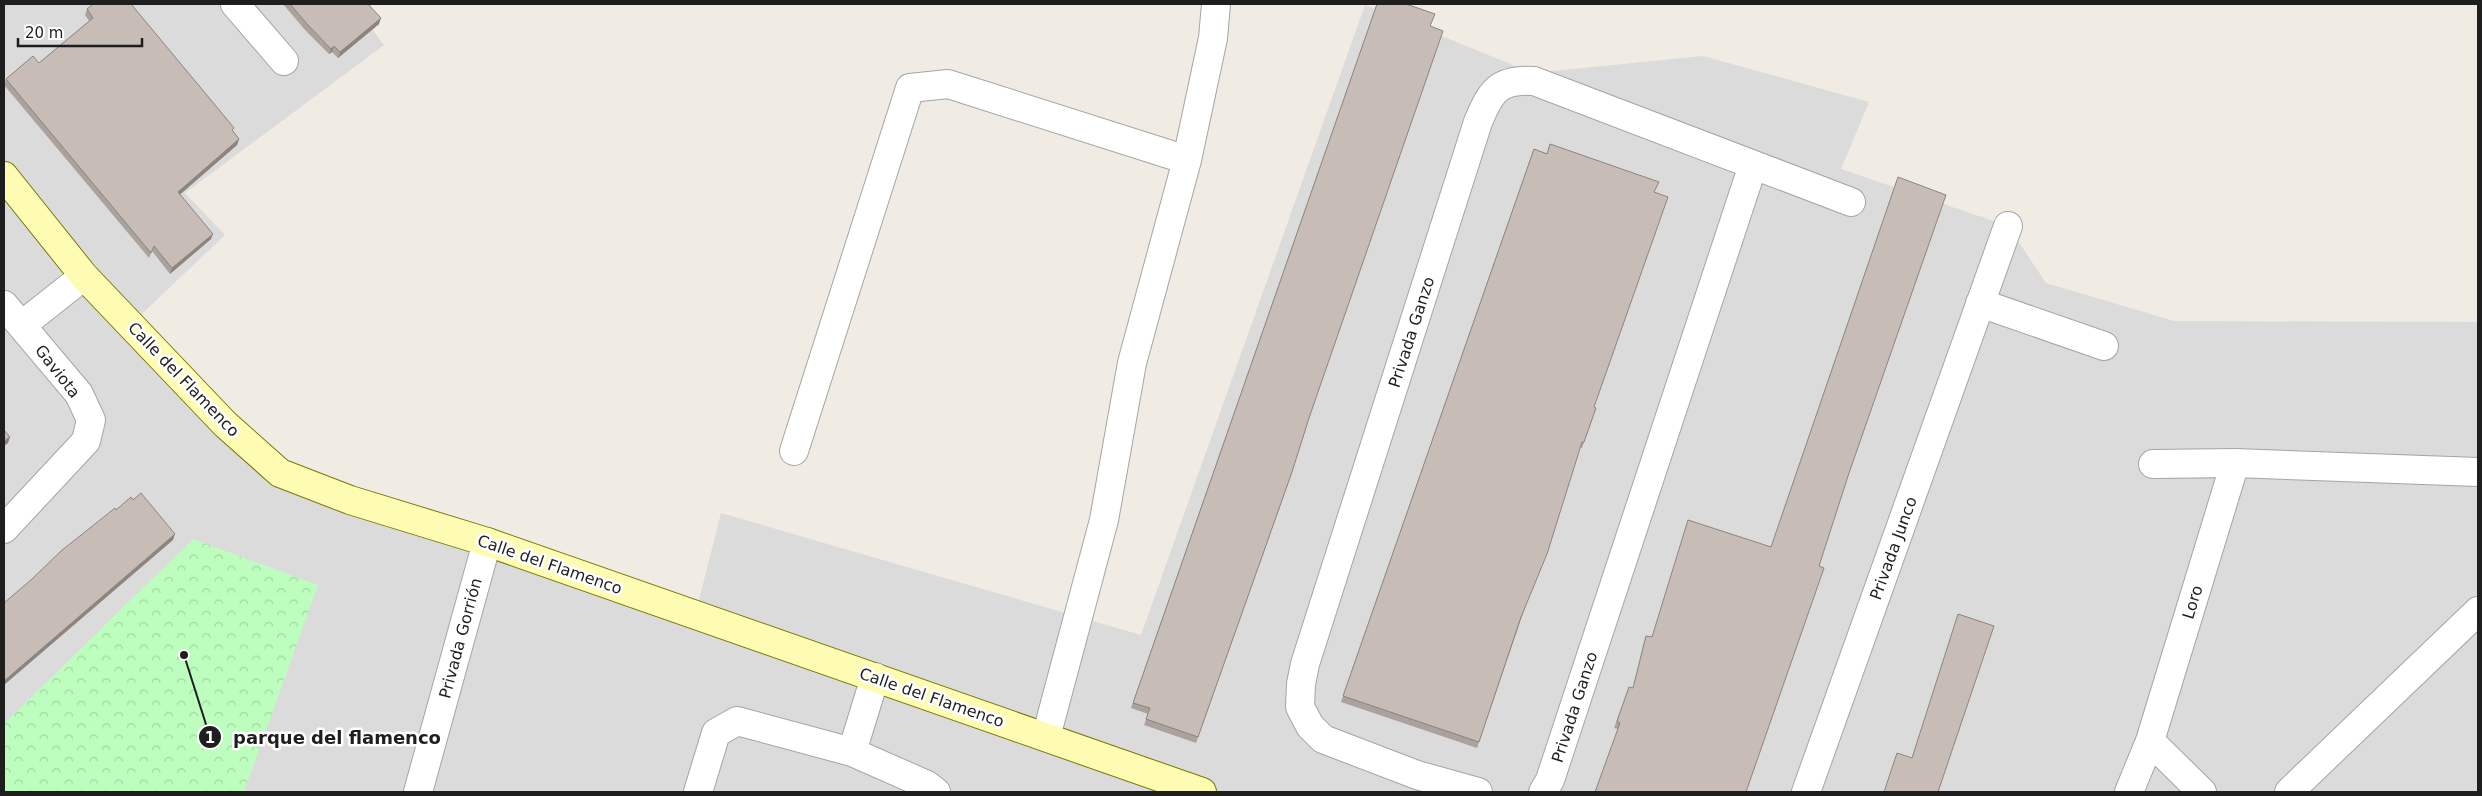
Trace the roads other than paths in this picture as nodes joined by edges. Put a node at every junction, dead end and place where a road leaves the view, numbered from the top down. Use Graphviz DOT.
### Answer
graph roads {
  1 [pos="235,4"];
  2 [pos="1216,4"];
  3 [pos="284,61"];
  4 [pos="1187,160"];
  5 [pos="1753,165"];
  6 [pos="4,176"];
  7 [pos="1851,202"];
  8 [pos="2008,226"];
  9 [pos="84,276"];
  10 [pos="1980,303"];
  11 [pos="4,305"];
  12 [pos="22,325"];
  13 [pos="2104,346"];
  14 [pos="794,451"];
  15 [pos="2153,464"];
  16 [pos="2234,464"];
  17 [pos="2478,472"];
  18 [pos="4,529"];
  19 [pos="487,542"];
  20 [pos="2478,611"];
  21 [pos="875,677"];
  22 [pos="1046,737"];
  23 [pos="2150,741"];
  24 [pos="852,752"];
  25 [pos="1413,784"];
  26 [pos="418,792"];
  27 [pos="698,792"];
  28 [pos="936,792"];
  29 [pos="1202,792"];
  30 [pos="1478,792"];
  31 [pos="1543,792"];
  32 [pos="1806,792"];
  33 [pos="2129,792"];
  34 [pos="2202,792"];
  35 [pos="2289,792"];
  1 -- 3 [label="street"];
  2 -- 4 [label="street"];
  4 -- 14 [label="street"];
  4 -- 22 [label="street"];
  5 -- 7 [label="street, Privada Ganzo"];
  5 -- 25 [label="street, Privada Ganzo"];
  5 -- 31 [label="street, Privada Ganzo"];
  6 -- 9 [label="street, Calle del Flamenco"];
  8 -- 10 [label="street, Privada Junco"];
  9 -- 12 [label="street"];
  9 -- 19 [label="street, Calle del Flamenco"];
  10 -- 13 [label="street"];
  10 -- 32 [label="street, Privada Junco"];
  11 -- 12 [label="street, Gaviota"];
  12 -- 18 [label="street, Gaviota"];
  15 -- 16 [label="street"];
  16 -- 17 [label="street"];
  16 -- 23 [label="street, Loro"];
  19 -- 21 [label="street, Calle del Flamenco"];
  19 -- 26 [label="street, Privada Gorrión"];
  20 -- 35 [label="street"];
  21 -- 22 [label="street, Calle del Flamenco"];
  21 -- 24 [label="street"];
  22 -- 29 [label="street, Calle del Flamenco"];
  23 -- 33 [label="street, Loro"];
  23 -- 34 [label="street"];
  24 -- 27 [label="street"];
  24 -- 28 [label="street"];
  25 -- 30 [label="street, Privada Ganzo"];
}
